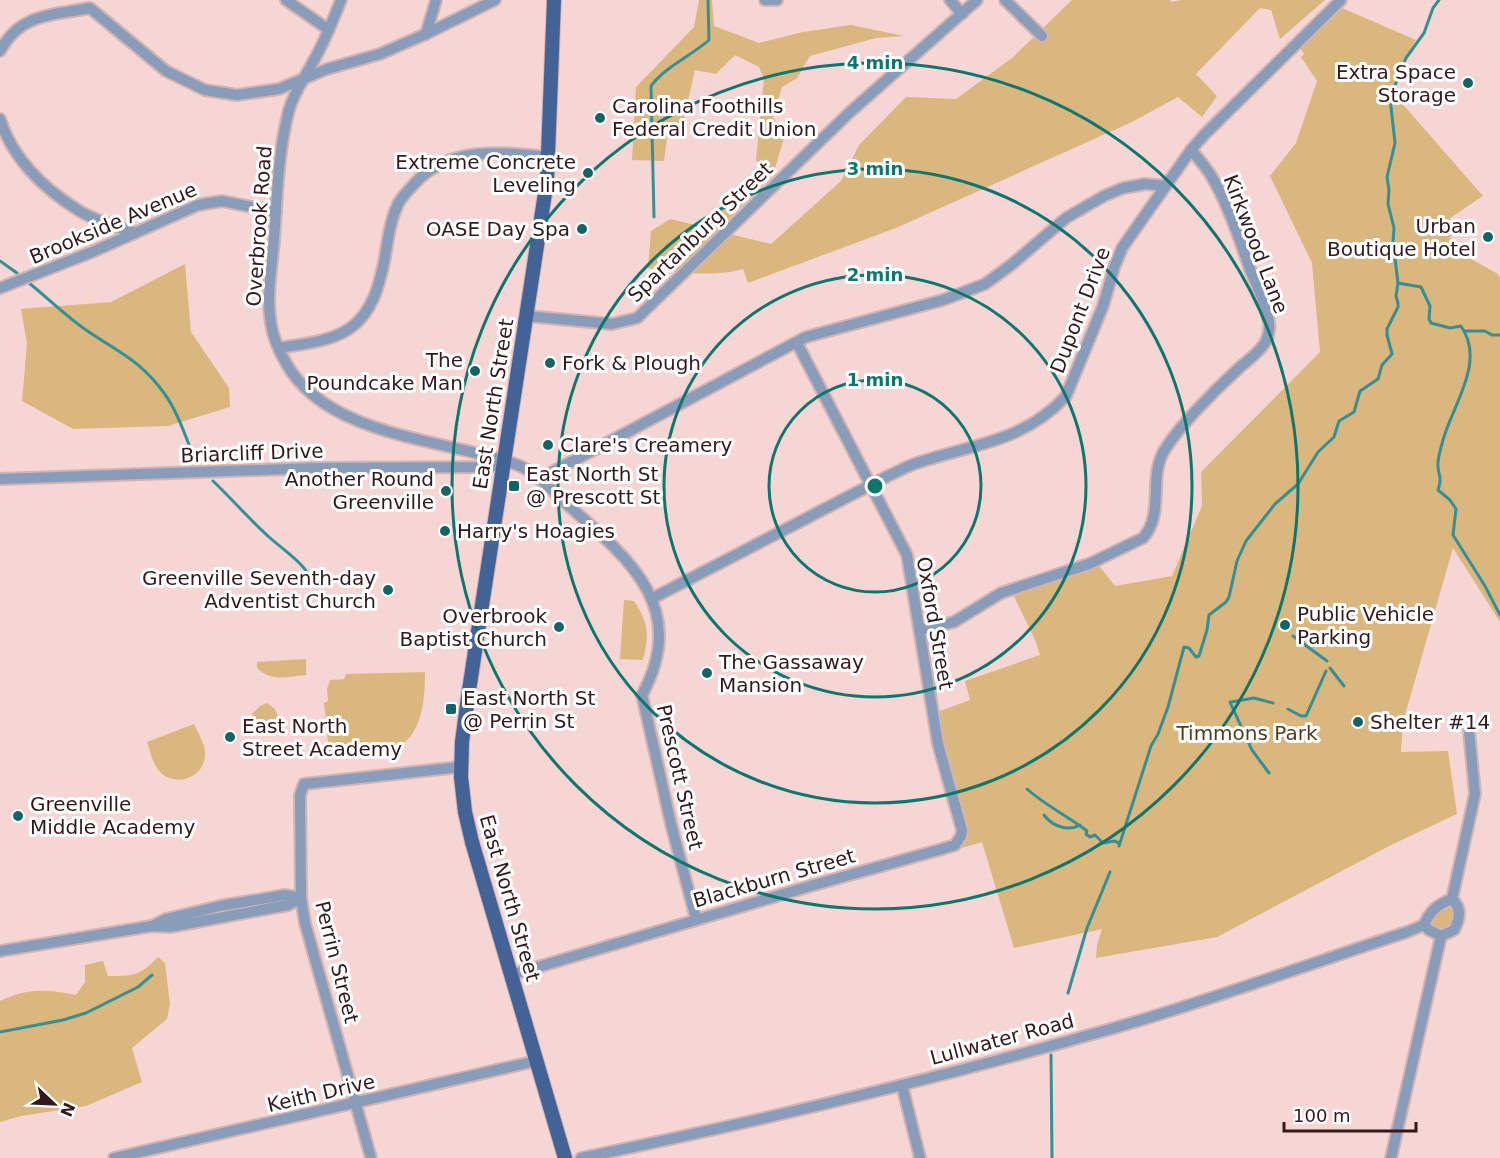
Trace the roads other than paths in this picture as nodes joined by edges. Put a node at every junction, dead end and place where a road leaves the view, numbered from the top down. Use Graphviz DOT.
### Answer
graph roads {
  1 [pos="81,0"];
  2 [pos="286,0"];
  3 [pos="341,0"];
  4 [pos="436,0"];
  5 [pos="495,0"];
  6 [pos="554,0"];
  7 [pos="765,0"];
  8 [pos="777,0"];
  9 [pos="950,0"];
  10 [pos="977,0"];
  11 [pos="1005,0"];
  12 [pos="1341,0"];
  13 [pos="90,8"];
  14 [pos="962,14"];
  15 [pos="329,30"];
  16 [pos="426,34"];
  17 [pos="1042,36"];
  18 [pos="0,51"];
  19 [pos="304,78"];
  20 [pos="0,119"];
  21 [pos="1191,150"];
  22 [pos="548,157"];
  23 [pos="1165,186"];
  24 [pos="276,212"];
  25 [pos="135,233"];
  26 [pos="0,288"];
  27 [pos="527,316"];
  28 [pos="796,343"];
  29 [pos="279,348"];
  30 [pos="504,461"];
  31 [pos="0,479"];
  32 [pos="539,479"];
  33 [pos="871,484"];
  34 [pos="653,598"];
  35 [pos="920,630"];
  36 [pos="1469,731"];
  37 [pos="941,754"];
  38 [pos="460,767"];
  39 [pos="302,898"];
  40 [pos="1452,899"];
  41 [pos="696,919"];
  42 [pos="1424,924"];
  43 [pos="152,926"];
  44 [pos="1441,936"];
  45 [pos="0,951"];
  46 [pos="511,975"];
  47 [pos="536,1061"];
  48 [pos="902,1085"];
  49 [pos="355,1104"];
  50 [pos="114,1158"];
  51 [pos="371,1158"];
  52 [pos="565,1158"];
  53 [pos="581,1158"];
  54 [pos="920,1158"];
  55 [pos="1391,1158"];
  1 -- 13 [label="street"];
  2 -- 15 [label="street"];
  3 -- 15 [label="street, Overbrook Road"];
  4 -- 16 [label="street"];
  5 -- 16 [label="street"];
  6 -- 22 [label="main road, East North Street"];
  7 -- 8 [label="street"];
  9 -- 14 [label="street"];
  10 -- 14 [label="street, Spartanburg Street"];
  11 -- 17 [label="street"];
  12 -- 21 [label="street, Dupont Drive"];
  13 -- 18 [label="street"];
  13 -- 19 [label="street"];
  14 -- 27 [label="street, Spartanburg Street"];
  15 -- 19 [label="street, Overbrook Road"];
  16 -- 19 [label="street"];
  19 -- 24 [label="street, Overbrook Road"];
  20 -- 25 [label="street"];
  21 -- 23 [label="street, Dupont Drive"];
  21 -- 35 [label="street, Kirkwood Lane"];
  22 -- 27 [label="main road, East North Street"];
  22 -- 29 [label="street"];
  23 -- 28 [label="street"];
  23 -- 33 [label="street, Dupont Drive"];
  24 -- 25 [label="street, Brookside Avenue"];
  24 -- 29 [label="street, Overbrook Road"];
  25 -- 26 [label="street, Brookside Avenue"];
  27 -- 30 [label="main road, East North Street"];
  28 -- 32 [label="street"];
  28 -- 33 [label="street, Oxford Street"];
  29 -- 30 [label="street, Overbrook Road"];
  30 -- 31 [label="street, Briarcliff Drive"];
  30 -- 32 [label="street, Prescott Street"];
  30 -- 38 [label="main road, East North Street"];
  32 -- 34 [label="street, Prescott Street"];
  33 -- 34 [label="street, Dupont Drive"];
  33 -- 35 [label="street, Oxford Street"];
  34 -- 41 [label="street, Prescott Street"];
  35 -- 37 [label="street, Oxford Street"];
  36 -- 40 [label="street"];
  37 -- 41 [label="street, Blackburn Street"];
  38 -- 39 [label="street, Perrin Street"];
  38 -- 46 [label="main road, East North Street"];
  39 -- 43 [label="street"];
  39 -- 43 [label="street"];
  39 -- 49 [label="street, Perrin Street"];
  40 -- 42 [label="street, Lullwater Road"];
  40 -- 44 [label="street"];
  41 -- 46 [label="street, Blackburn Street"];
  42 -- 44 [label="street"];
  42 -- 48 [label="street, Lullwater Road"];
  43 -- 45 [label="street"];
  44 -- 55 [label="street"];
  46 -- 47 [label="main road, East North Street"];
  47 -- 49 [label="street, Keith Drive"];
  47 -- 52 [label="main road, East North Street"];
  48 -- 53 [label="street, Lullwater Road"];
  48 -- 54 [label="street"];
  49 -- 50 [label="street, Keith Drive"];
  49 -- 51 [label="street, Perrin Street"];
}
